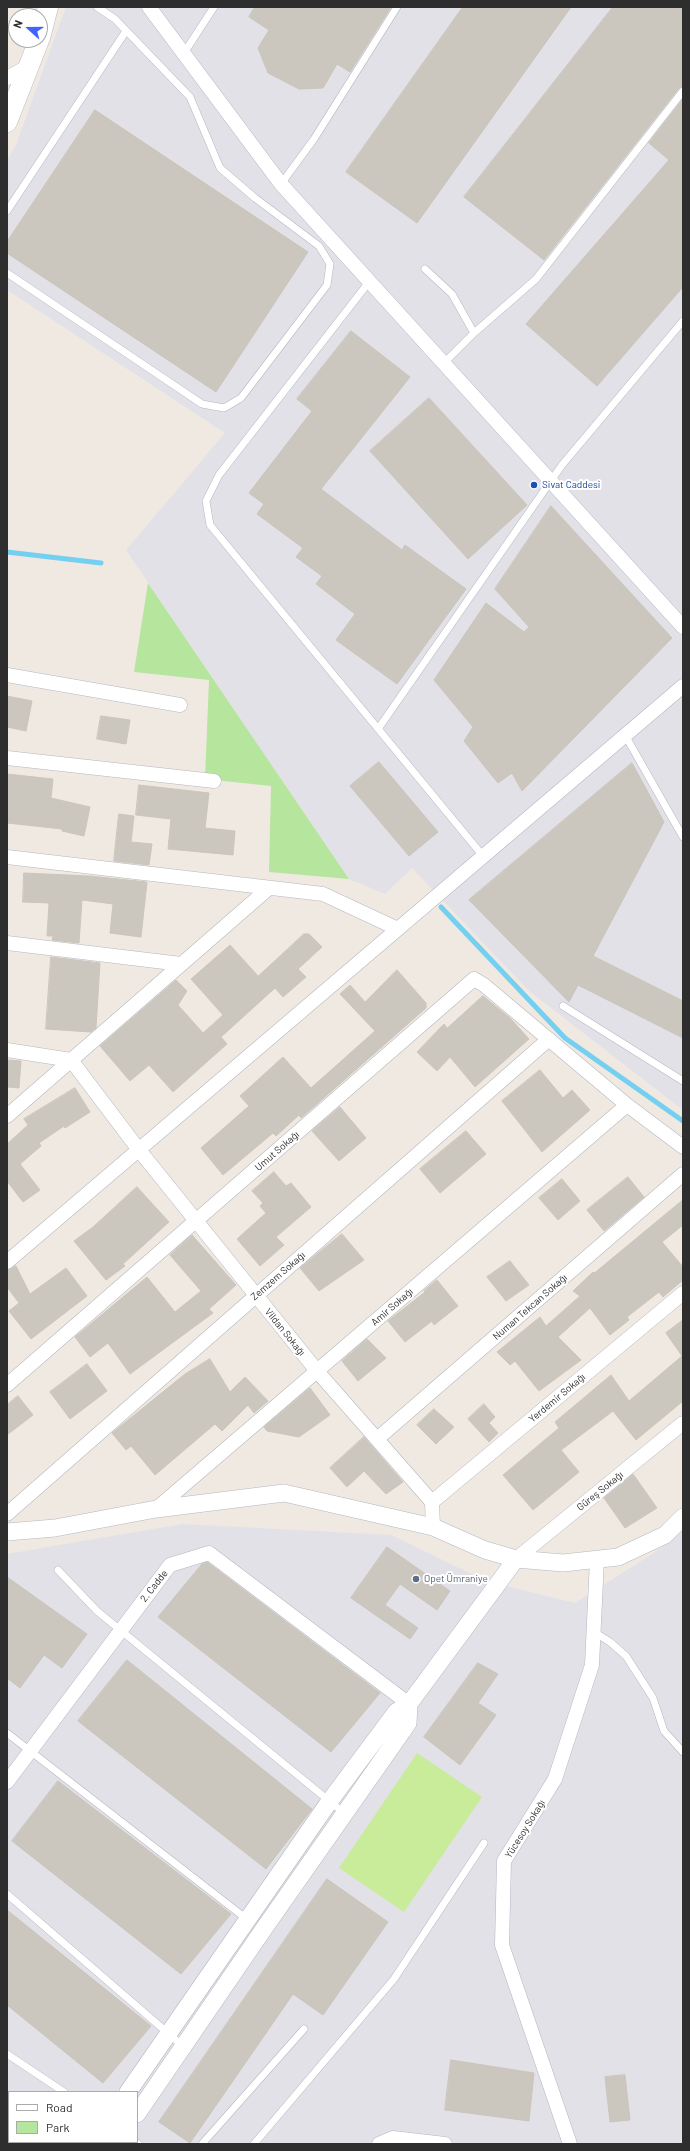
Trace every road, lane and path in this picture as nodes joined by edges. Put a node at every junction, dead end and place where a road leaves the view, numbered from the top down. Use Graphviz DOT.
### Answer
graph roads {
  1 [pos="97,7"];
  2 [pos="149,7"];
  3 [pos="214,7"];
  4 [pos="397,7"];
  5 [pos="126,31"];
  6 [pos="36,48"];
  7 [pos="184,54"];
  8 [pos="29,66"];
  9 [pos="7,78"];
  10 [pos="683,91"];
  11 [pos="7,122"];
  12 [pos="281,184"];
  13 [pos="7,211"];
  14 [pos="425,269"];
  15 [pos="7,273"];
  16 [pos="369,282"];
  17 [pos="683,321"];
  18 [pos="474,333"];
  19 [pos="443,364"];
  20 [pos="551,483"];
  21 [pos="683,627"];
  22 [pos="7,675"];
  23 [pos="683,686"];
  24 [pos="180,705"];
  25 [pos="378,728"];
  26 [pos="625,735"];
  27 [pos="7,758"];
  28 [pos="214,780"];
  29 [pos="683,837"];
  30 [pos="483,856"];
  31 [pos="7,857"];
  32 [pos="269,888"];
  33 [pos="398,929"];
  34 [pos="7,942"];
  35 [pos="181,964"];
  36 [pos="563,1006"];
  37 [pos="549,1039"];
  38 [pos="7,1050"];
  39 [pos="71,1060"];
  40 [pos="683,1081"];
  41 [pos="627,1106"];
  42 [pos="7,1116"];
  43 [pos="683,1147"];
  44 [pos="139,1150"];
  45 [pos="683,1174"];
  46 [pos="196,1220"];
  47 [pos="7,1262"];
  48 [pos="683,1293"];
  49 [pos="256,1296"];
  50 [pos="317,1371"];
  51 [pos="7,1384"];
  52 [pos="683,1423"];
  53 [pos="377,1439"];
  54 [pos="432,1502"];
  55 [pos="156,1509"];
  56 [pos="7,1514"];
  57 [pos="683,1517"];
  58 [pos="433,1527"];
  59 [pos="7,1532"];
  60 [pos="516,1559"];
  61 [pos="597,1559"];
  62 [pos="58,1570"];
  63 [pos="120,1630"];
  64 [pos="594,1632"];
  65 [pos="409,1704"];
  66 [pos="7,1733"];
  67 [pos="30,1752"];
  68 [pos="683,1752"];
  69 [pos="7,1782"];
  70 [pos="329,1802"];
  71 [pos="344,1813"];
  72 [pos="484,1843"];
  73 [pos="7,1894"];
  74 [pos="256,1925"];
  75 [pos="304,2029"];
  76 [pos="169,2034"];
  77 [pos="184,2047"];
  78 [pos="7,2054"];
  79 [pos="62,2091"];
  80 [pos="129,2091"];
  81 [pos="138,2113"];
  82 [pos="202,2144"];
  83 [pos="254,2144"];
  84 [pos="379,2144"];
  85 [pos="445,2144"];
  86 [pos="570,2144"];
  1 -- 5 [label="lane"];
  2 -- 7 [label="street"];
  3 -- 7 [label="lane"];
  4 -- 12 [label="lane"];
  5 -- 13 [label="lane"];
  5 -- 15 [label="lane"];
  6 -- 8 [label="main road"];
  7 -- 12 [label="street"];
  8 -- 9 [label="street"];
  8 -- 11 [label="main road"];
  10 -- 18 [label="lane"];
  12 -- 16 [label="street"];
  14 -- 18 [label="lane"];
  16 -- 19 [label="street"];
  16 -- 25 [label="lane"];
  17 -- 20 [label="lane"];
  18 -- 19 [label="lane"];
  19 -- 20 [label="street"];
  20 -- 21 [label="street"];
  20 -- 25 [label="lane"];
  22 -- 24 [label="street"];
  23 -- 26 [label="street"];
  25 -- 30 [label="lane"];
  26 -- 29 [label="lane"];
  26 -- 30 [label="street"];
  27 -- 28 [label="street"];
  30 -- 33 [label="street"];
  31 -- 32 [label="street"];
  32 -- 33 [label="street"];
  32 -- 35 [label="street"];
  33 -- 44 [label="street"];
  34 -- 35 [label="street"];
  35 -- 39 [label="street"];
  36 -- 40 [label="lane"];
  37 -- 41 [label="street"];
  37 -- 46 [label="street, Umut Sokağı"];
  37 -- 49 [label="street, Zemzem Sokağı"];
  38 -- 39 [label="street"];
  39 -- 42 [label="street"];
  39 -- 44 [label="street, Vildan Sokağı"];
  41 -- 43 [label="street"];
  41 -- 50 [label="street, Amir Sokağı"];
  44 -- 46 [label="street, Vildan Sokağı"];
  44 -- 47 [label="street"];
  45 -- 53 [label="street, Numan Tekcan Sokağı"];
  46 -- 49 [label="street, Vildan Sokağı"];
  46 -- 51 [label="street, Umut Sokağı"];
  48 -- 54 [label="street, Yerdemir Sokağı"];
  49 -- 50 [label="street, Vildan Sokağı"];
  49 -- 56 [label="street, Zemzem Sokağı"];
  50 -- 53 [label="street, Vildan Sokağı"];
  50 -- 55 [label="street, Amir Sokağı"];
  52 -- 60 [label="street, Güreş Sokağı"];
  53 -- 54 [label="street, Vildan Sokağı"];
  54 -- 58 [label="street"];
  55 -- 58 [label="street"];
  55 -- 59 [label="street"];
  57 -- 61 [label="street"];
  58 -- 60 [label="street"];
  60 -- 61 [label="street"];
  60 -- 65 [label="street"];
  61 -- 64 [label="street, Yücesoy Sokağı"];
  62 -- 63 [label="lane"];
  63 -- 65 [label="street, 2. Cadde"];
  63 -- 67 [label="street, 2. Cadde"];
  63 -- 70 [label="lane"];
  64 -- 68 [label="lane"];
  64 -- 86 [label="street, Yücesoy Sokağı"];
  65 -- 70 [label="street"];
  65 -- 71 [label="street"];
  66 -- 67 [label="lane"];
  67 -- 69 [label="street, 2. Cadde"];
  67 -- 74 [label="lane"];
  70 -- 71 [label="lane"];
  70 -- 74 [label="street"];
  71 -- 74 [label="street"];
  72 -- 83 [label="lane"];
  73 -- 76 [label="lane"];
  74 -- 76 [label="street"];
  74 -- 77 [label="street"];
  75 -- 82 [label="lane"];
  76 -- 77 [label="lane"];
  76 -- 80 [label="street"];
  77 -- 81 [label="street"];
  78 -- 79 [label="lane"];
  84 -- 85 [label="street"];
}
